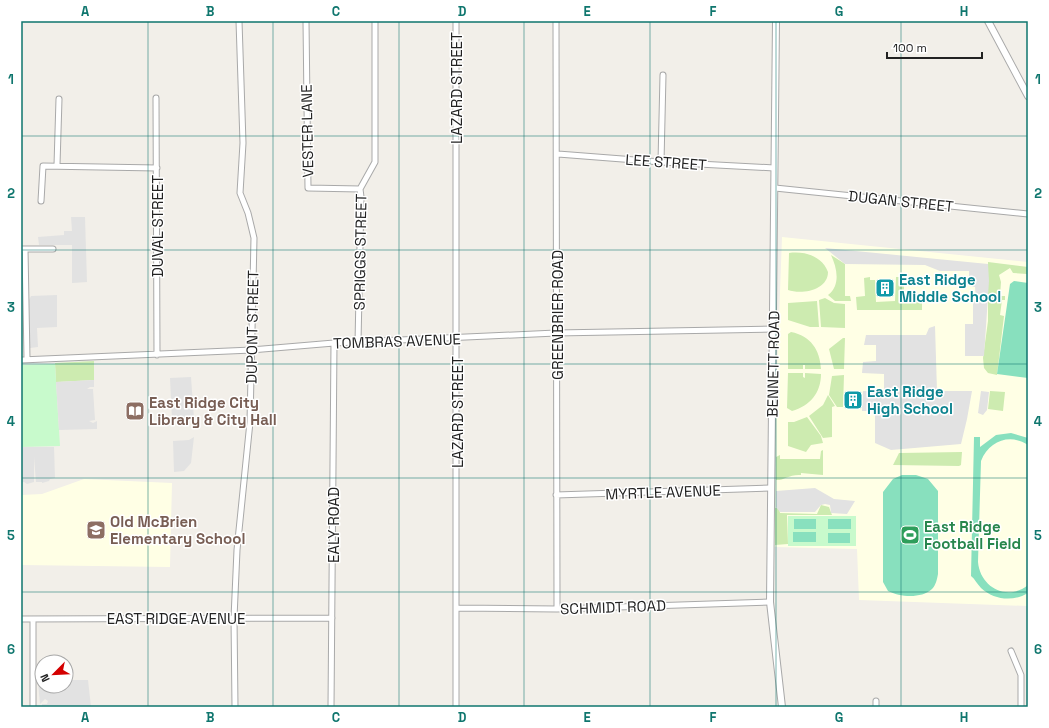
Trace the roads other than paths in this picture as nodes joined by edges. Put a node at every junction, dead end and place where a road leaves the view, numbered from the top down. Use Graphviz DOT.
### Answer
graph roads {
  1 [pos="239,21"];
  2 [pos="306,21"];
  3 [pos="374,21"];
  4 [pos="456,21"];
  5 [pos="556,21"];
  6 [pos="776,21"];
  7 [pos="988,21"];
  8 [pos="663,75"];
  9 [pos="1028,96"];
  10 [pos="156,98"];
  11 [pos="59,99"];
  12 [pos="558,154"];
  13 [pos="661,162"];
  14 [pos="58,165"];
  15 [pos="157,168"];
  16 [pos="774,168"];
  17 [pos="775,188"];
  18 [pos="360,189"];
  19 [pos="41,200"];
  20 [pos="1028,214"];
  21 [pos="23,249"];
  22 [pos="53,249"];
  23 [pos="774,329"];
  24 [pos="556,333"];
  25 [pos="457,339"];
  26 [pos="358,343"];
  27 [pos="334,344"];
  28 [pos="252,350"];
  29 [pos="157,354"];
  30 [pos="27,359"];
  31 [pos="21,360"];
  32 [pos="770,488"];
  33 [pos="556,495"];
  34 [pos="770,602"];
  35 [pos="457,608"];
  36 [pos="556,609"];
  37 [pos="234,618"];
  38 [pos="332,618"];
  39 [pos="21,619"];
  40 [pos="33,619"];
  41 [pos="1011,651"];
  42 [pos="33,707"];
  43 [pos="235,707"];
  44 [pos="331,707"];
  45 [pos="456,707"];
  46 [pos="782,707"];
  47 [pos="1021,707"];
  1 -- 28 [label="street, DUPONT STREET"];
  2 -- 18 [label="street, VESTER LANE"];
  3 -- 18 [label="street, SPRIGGS STREET"];
  4 -- 25 [label="street, LAZARD STREET"];
  5 -- 12 [label="street, GREENBRIER ROAD"];
  6 -- 16 [label="street, BENNETT ROAD"];
  7 -- 9 [label="street"];
  8 -- 13 [label="street"];
  10 -- 15 [label="street, DUVAL STREET"];
  11 -- 14 [label="street"];
  12 -- 13 [label="street, LEE STREET"];
  12 -- 24 [label="street, GREENBRIER ROAD"];
  13 -- 16 [label="street, LEE STREET"];
  14 -- 15 [label="street"];
  14 -- 19 [label="street"];
  15 -- 29 [label="street, DUVAL STREET"];
  16 -- 17 [label="street, BENNETT ROAD"];
  17 -- 20 [label="street, DUGAN STREET"];
  17 -- 23 [label="street, BENNETT ROAD"];
  18 -- 26 [label="street, SPRIGGS STREET"];
  21 -- 22 [label="street"];
  21 -- 30 [label="street"];
  23 -- 24 [label="street, TOMBRAS AVENUE"];
  23 -- 32 [label="street, BENNETT ROAD"];
  24 -- 25 [label="street, TOMBRAS AVENUE"];
  24 -- 33 [label="street, GREENBRIER ROAD"];
  25 -- 26 [label="street, TOMBRAS AVENUE"];
  25 -- 35 [label="street, LAZARD STREET"];
  26 -- 27 [label="street, TOMBRAS AVENUE"];
  27 -- 28 [label="street, TOMBRAS AVENUE"];
  27 -- 38 [label="street, EALY ROAD"];
  28 -- 29 [label="street, TOMBRAS AVENUE"];
  28 -- 37 [label="street, DUPONT STREET"];
  29 -- 30 [label="street, TOMBRAS AVENUE"];
  30 -- 31 [label="street, TOMBRAS AVENUE"];
  32 -- 33 [label="street, MYRTLE AVENUE"];
  32 -- 34 [label="street, BENNETT ROAD"];
  33 -- 36 [label="street, GREENBRIER ROAD"];
  34 -- 36 [label="street, SCHMIDT ROAD"];
  34 -- 46 [label="street, BENNETT ROAD"];
  35 -- 36 [label="street, SCHMIDT ROAD"];
  35 -- 45 [label="street, LAZARD STREET"];
  37 -- 38 [label="street, EAST RIDGE AVENUE"];
  37 -- 40 [label="street, EAST RIDGE AVENUE"];
  37 -- 43 [label="street, DUPONT STREET"];
  38 -- 44 [label="street, EALY ROAD"];
  39 -- 40 [label="street, EAST RIDGE AVENUE"];
  40 -- 42 [label="street"];
  41 -- 47 [label="street"];
}
